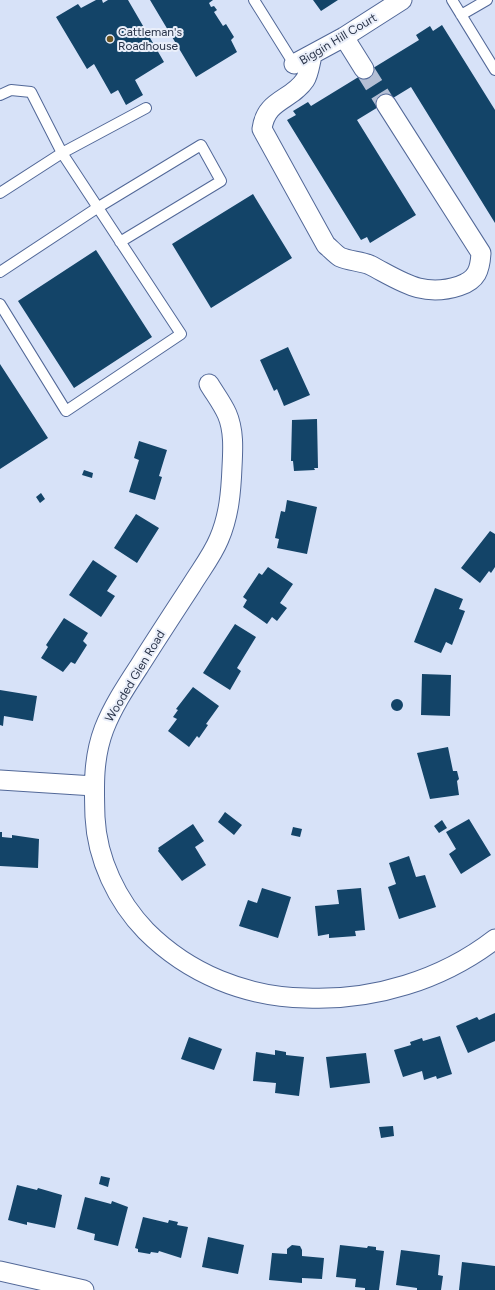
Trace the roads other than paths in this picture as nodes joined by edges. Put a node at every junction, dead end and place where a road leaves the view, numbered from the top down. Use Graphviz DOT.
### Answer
graph roads {
  1 [pos="254,0"];
  2 [pos="402,0"];
  3 [pos="452,0"];
  4 [pos="487,0"];
  5 [pos="461,14"];
  6 [pos="344,37"];
  7 [pos="312,56"];
  8 [pos="294,64"];
  9 [pos="364,69"];
  10 [pos="495,70"];
  11 [pos="0,95"];
  12 [pos="386,104"];
  13 [pos="146,108"];
  14 [pos="62,153"];
  15 [pos="0,193"];
  16 [pos="97,208"];
  17 [pos="120,242"];
  18 [pos="0,272"];
  19 [pos="0,304"];
  20 [pos="209,384"];
  21 [pos="0,780"];
  22 [pos="94,786"];
  23 [pos="495,939"];
  24 [pos="0,1271"];
  25 [pos="84,1290"];
  1 -- 8 [label="lane"];
  2 -- 6 [label="street, Biggin Hill Court"];
  3 -- 5 [label="lane"];
  4 -- 5 [label="lane"];
  5 -- 10 [label="lane"];
  6 -- 7 [label="street, Biggin Hill Court"];
  6 -- 9 [label="street"];
  7 -- 8 [label="street, Biggin Hill Court"];
  7 -- 12 [label="street"];
  11 -- 14 [label="lane"];
  13 -- 14 [label="lane"];
  14 -- 15 [label="lane"];
  14 -- 16 [label="lane"];
  16 -- 17 [label="lane"];
  16 -- 17 [label="lane"];
  16 -- 18 [label="lane"];
  17 -- 19 [label="lane"];
  20 -- 22 [label="street, Wooded Glen Road"];
  21 -- 22 [label="street"];
  22 -- 23 [label="street, Wooded Glen Road"];
  24 -- 25 [label="street"];
}
